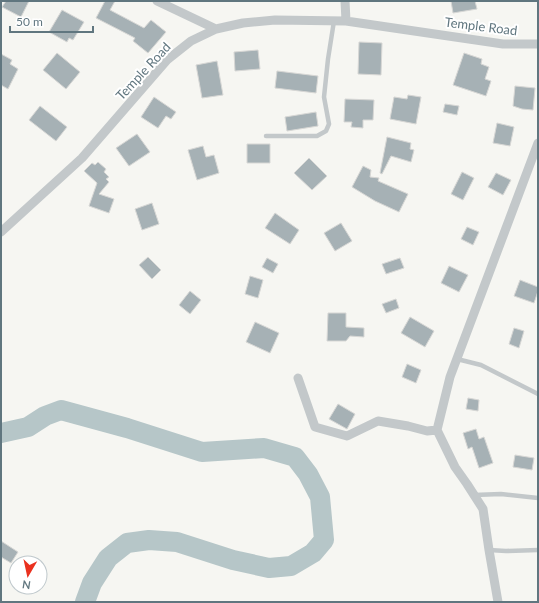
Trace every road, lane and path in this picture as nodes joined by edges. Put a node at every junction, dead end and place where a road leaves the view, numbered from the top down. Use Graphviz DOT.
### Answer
graph roads {
  1 [pos="157,1"];
  2 [pos="344,1"];
  3 [pos="334,21"];
  4 [pos="346,21"];
  5 [pos="216,29"];
  6 [pos="538,44"];
  7 [pos="266,136"];
  8 [pos="538,143"];
  9 [pos="1,232"];
  10 [pos="457,359"];
  11 [pos="298,378"];
  12 [pos="538,394"];
  13 [pos="437,430"];
  14 [pos="474,495"];
  15 [pos="538,498"];
  16 [pos="489,550"];
  17 [pos="538,550"];
  18 [pos="498,602"];
  1 -- 5 [label="street"];
  2 -- 4 [label="street"];
  3 -- 4 [label="street, Temple Road"];
  3 -- 5 [label="street, Temple Road"];
  3 -- 7 [label="lane"];
  4 -- 6 [label="street, Temple Road"];
  5 -- 9 [label="street, Temple Road"];
  8 -- 10 [label="street"];
  10 -- 12 [label="lane"];
  10 -- 13 [label="street"];
  11 -- 13 [label="street"];
  13 -- 14 [label="street"];
  14 -- 15 [label="lane"];
  14 -- 16 [label="street"];
  16 -- 17 [label="lane"];
  16 -- 18 [label="street"];
}
